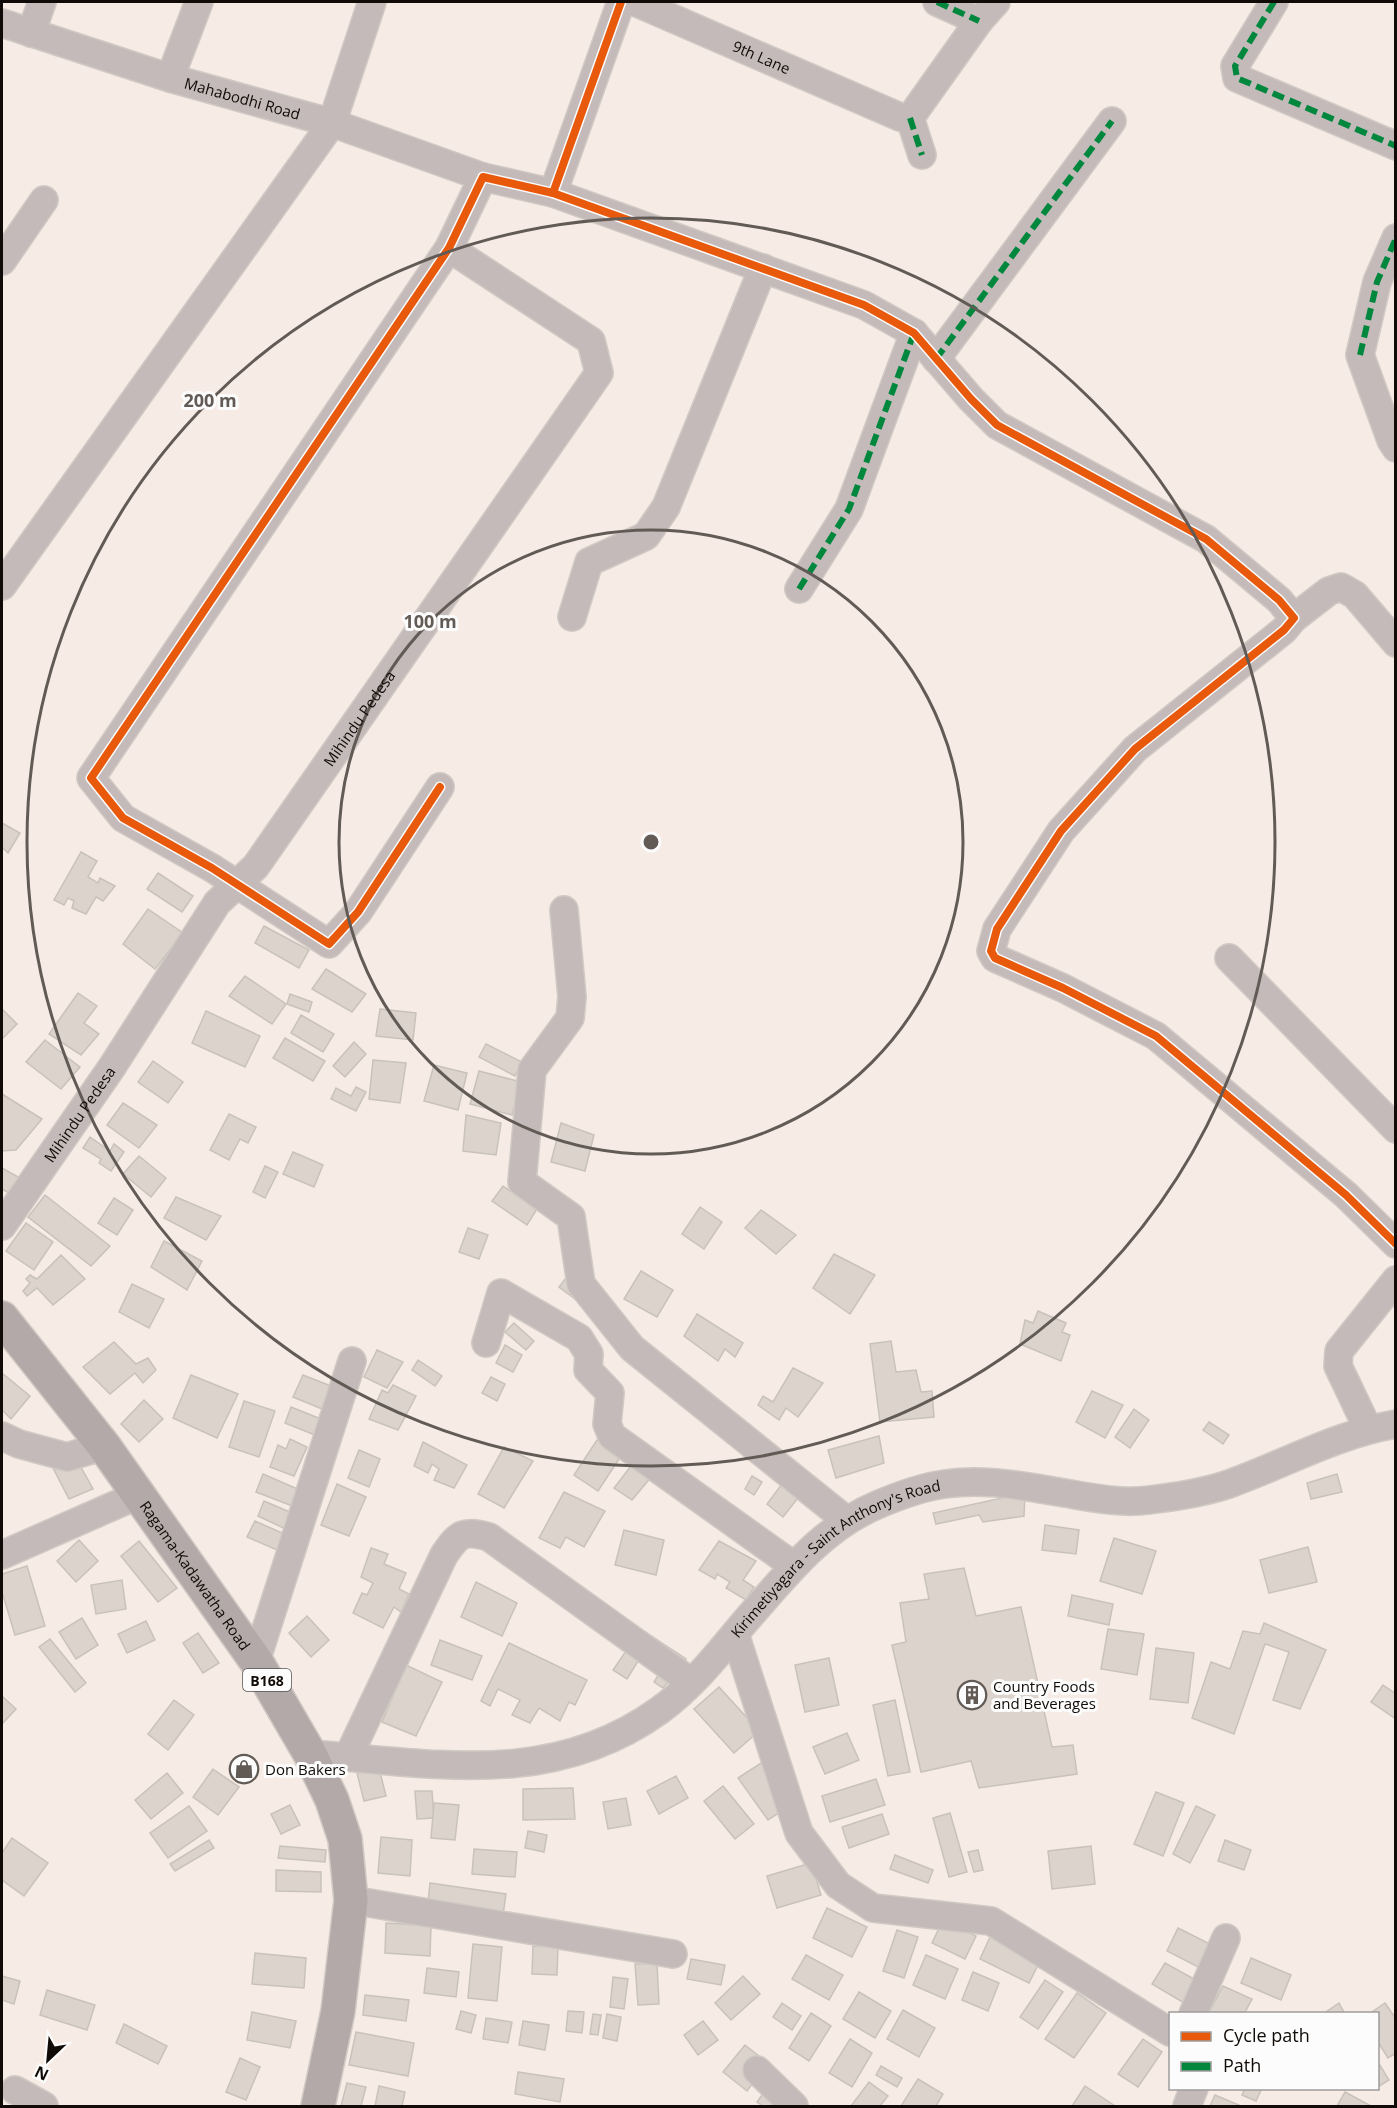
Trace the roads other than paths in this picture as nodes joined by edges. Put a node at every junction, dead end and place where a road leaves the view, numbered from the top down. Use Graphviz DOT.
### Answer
graph roads {
  1 [pos="42,2"];
  2 [pos="199,2"];
  3 [pos="372,2"];
  4 [pos="621,2"];
  5 [pos="635,2"];
  6 [pos="937,2"];
  7 [pos="1274,2"];
  8 [pos="987,11"];
  9 [pos="2,23"];
  10 [pos="31,33"];
  11 [pos="170,78"];
  12 [pos="898,114"];
  13 [pos="1112,121"];
  14 [pos="332,123"];
  15 [pos="1395,146"];
  16 [pos="922,155"];
  17 [pos="483,177"];
  18 [pos="553,193"];
  19 [pos="45,200"];
  20 [pos="1395,238"];
  21 [pos="449,248"];
  22 [pos="2,261"];
  23 [pos="763,268"];
  24 [pos="914,333"];
  25 [pos="936,359"];
  26 [pos="1395,448"];
  27 [pos="2,586"];
  28 [pos="799,590"];
  29 [pos="572,617"];
  30 [pos="1294,618"];
  31 [pos="1395,643"];
  32 [pos="440,787"];
  33 [pos="237,884"];
  34 [pos="564,910"];
  35 [pos="1229,957"];
  36 [pos="1395,1129"];
  37 [pos="2,1226"];
  38 [pos="1395,1244"];
  39 [pos="1395,1280"];
  40 [pos="2,1318"];
  41 [pos="486,1343"];
  42 [pos="352,1361"];
  43 [pos="1395,1424"];
  44 [pos="1368,1429"];
  45 [pos="2,1436"];
  46 [pos="104,1446"];
  47 [pos="138,1495"];
  48 [pos="846,1520"];
  49 [pos="2,1555"];
  50 [pos="794,1566"];
  51 [pos="735,1634"];
  52 [pos="256,1660"];
  53 [pos="691,1682"];
  54 [pos="310,1754"];
  55 [pos="348,1756"];
  56 [pos="351,1900"];
  57 [pos="1226,1938"];
  58 [pos="673,1954"];
  59 [pos="1193,2012"];
  60 [pos="1169,2031"];
  61 [pos="758,2070"];
  62 [pos="15,2090"];
  63 [pos="1193,2090"];
  64 [pos="45,2106"];
  65 [pos="318,2106"];
  66 [pos="794,2106"];
  67 [pos="1187,2106"];
  1 -- 10 [label="street"];
  2 -- 11 [label="street"];
  3 -- 14 [label="street"];
  4 -- 18 [label="street"];
  5 -- 12 [label="street, 9th Lane"];
  6 -- 8 [label="street"];
  7 -- 15 [label="street"];
  8 -- 12 [label="street"];
  9 -- 10 [label="street, Mahabodhi Road"];
  10 -- 11 [label="street, Mahabodhi Road"];
  11 -- 14 [label="street, Mahabodhi Road"];
  12 -- 16 [label="street"];
  13 -- 25 [label="street"];
  14 -- 17 [label="street, Mahabodhi Road"];
  14 -- 27 [label="street"];
  17 -- 18 [label="street, Mahabodhi Road"];
  17 -- 21 [label="street"];
  18 -- 23 [label="street, Mahabodhi Road"];
  19 -- 22 [label="street"];
  20 -- 26 [label="street"];
  21 -- 33 [label="street"];
  21 -- 33 [label="street, Mihindu Pedesa"];
  23 -- 24 [label="street, Mahabodhi Road"];
  23 -- 29 [label="street"];
  24 -- 25 [label="street"];
  24 -- 28 [label="street"];
  25 -- 30 [label="street"];
  30 -- 31 [label="street"];
  30 -- 38 [label="street"];
  32 -- 33 [label="street"];
  33 -- 37 [label="street, Mihindu Pedesa"];
  34 -- 48 [label="street"];
  35 -- 36 [label="street"];
  39 -- 44 [label="street"];
  40 -- 46 [label="main road, Ragama-Kadawatha Road / B168"];
  41 -- 50 [label="street"];
  42 -- 52 [label="street"];
  43 -- 44 [label="street, Kirimetiyagara - Saint Anthony's Road"];
  44 -- 48 [label="street, Kirimetiyagara - Saint Anthony's Road"];
  45 -- 46 [label="street"];
  46 -- 47 [label="main road, Ragama-Kadawatha Road / B168"];
  47 -- 49 [label="street"];
  47 -- 52 [label="main road, Ragama-Kadawatha Road / B168"];
  48 -- 50 [label="street, Kirimetiyagara - Saint Anthony's Road"];
  50 -- 51 [label="street, Kirimetiyagara - Saint Anthony's Road"];
  51 -- 53 [label="street, Kirimetiyagara - Saint Anthony's Road"];
  51 -- 60 [label="street"];
  52 -- 54 [label="main road, Ragama-Kadawatha Road / B168"];
  53 -- 55 [label="street, Kirimetiyagara - Saint Anthony's Road"];
  53 -- 55 [label="street"];
  54 -- 55 [label="street, Kirimetiyagara - Saint Anthony's Road"];
  54 -- 56 [label="main road, Ragama-Kadawatha Road / B168"];
  56 -- 58 [label="street"];
  56 -- 65 [label="main road, Ragama-Kadawatha Road / B168"];
  57 -- 59 [label="street"];
  61 -- 66 [label="street"];
  62 -- 64 [label="street"];
  63 -- 67 [label="street"];
}
